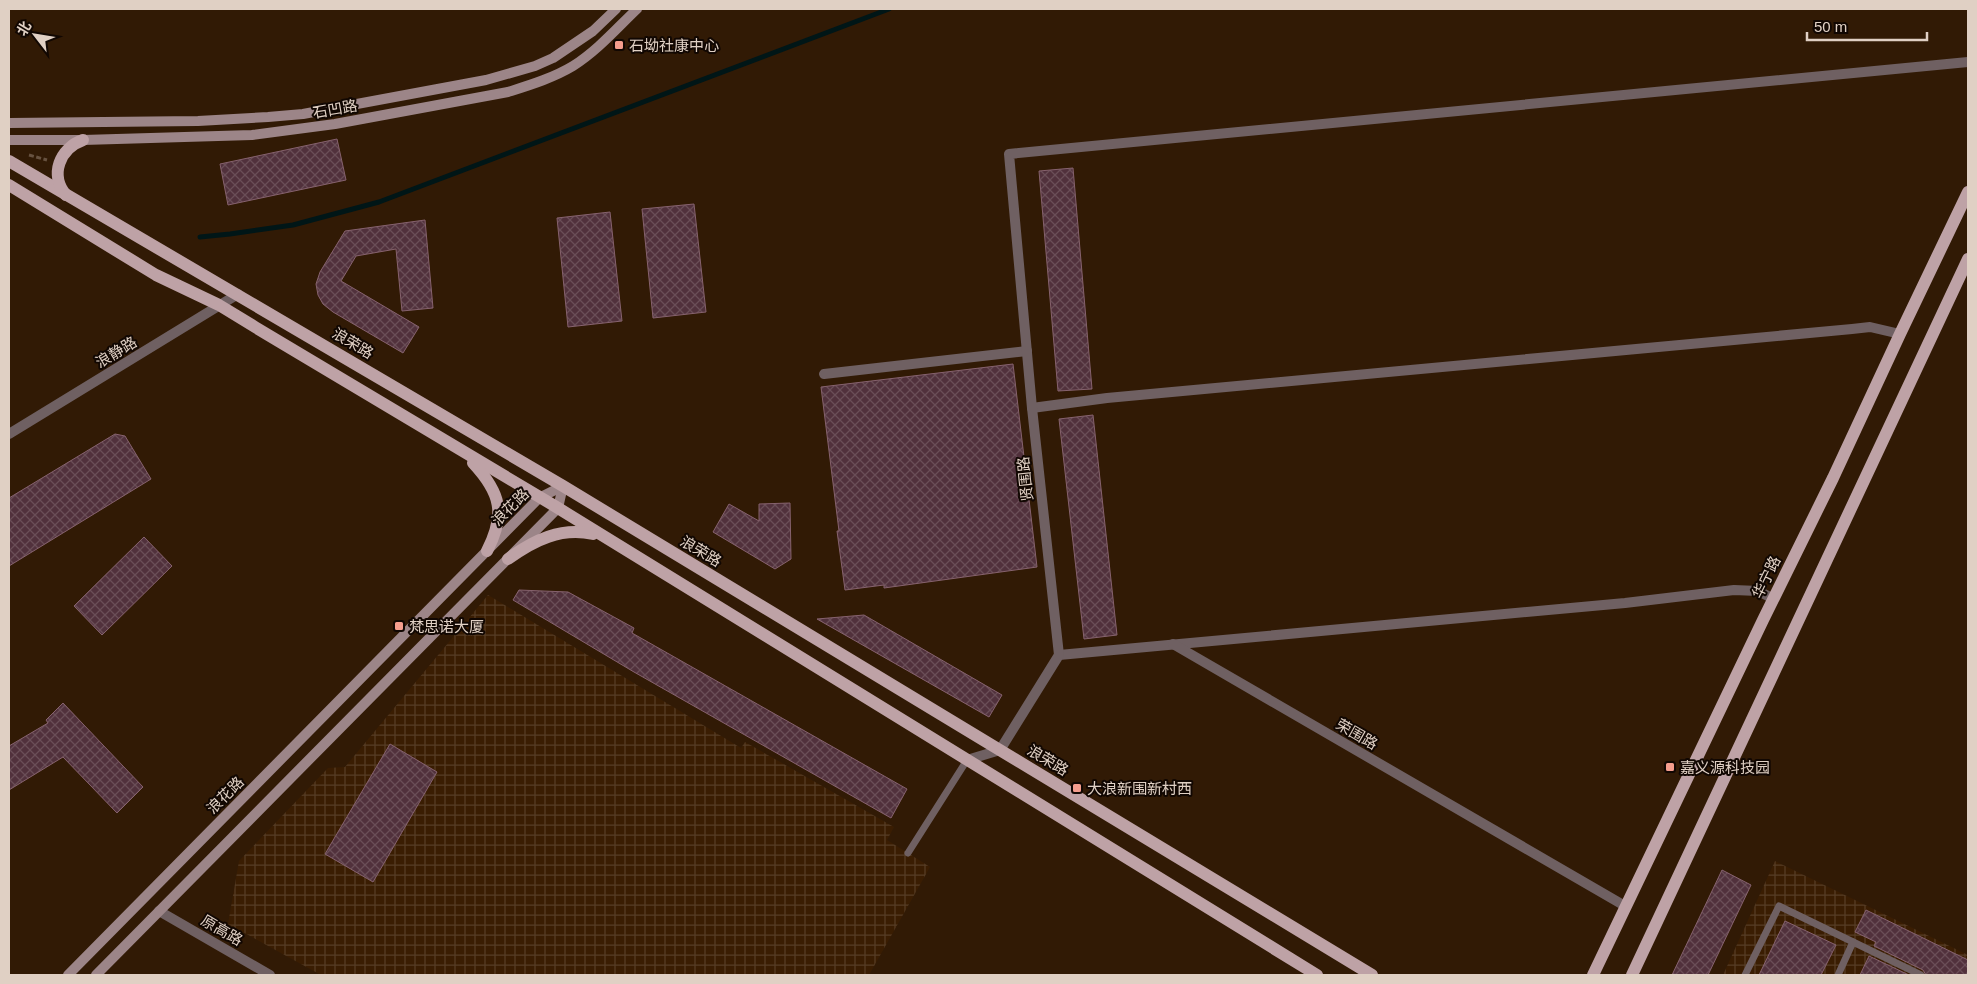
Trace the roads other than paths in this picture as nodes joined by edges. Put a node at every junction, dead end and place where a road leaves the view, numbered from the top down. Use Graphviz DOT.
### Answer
graph roads {
  1 [pos="616,9"];
  2 [pos="637,9"];
  3 [pos="1968,62"];
  4 [pos="9,123"];
  5 [pos="9,140"];
  6 [pos="83,140"];
  7 [pos="9,161"];
  8 [pos="9,185"];
  9 [pos="1968,192"];
  10 [pos="66,195"];
  11 [pos="1968,259"];
  12 [pos="238,294"];
  13 [pos="219,305"];
  14 [pos="1900,334"];
  15 [pos="1027,351"];
  16 [pos="824,374"];
  17 [pos="1032,408"];
  18 [pos="9,434"];
  19 [pos="463,452"];
  20 [pos="563,486"];
  21 [pos="539,498"];
  22 [pos="558,508"];
  23 [pos="601,535"];
  24 [pos="487,551"];
  25 [pos="508,559"];
  26 [pos="1774,599"];
  27 [pos="1173,644"];
  28 [pos="1059,655"];
  29 [pos="1000,750"];
  30 [pos="967,760"];
  31 [pos="908,853"];
  32 [pos="1625,906"];
  33 [pos="159,911"];
  34 [pos="1853,942"];
  35 [pos="68,975"];
  36 [pos="96,975"];
  37 [pos="270,975"];
  38 [pos="1316,975"];
  39 [pos="1372,975"];
  40 [pos="1593,975"];
  41 [pos="1632,975"];
  42 [pos="1745,975"];
  43 [pos="1838,975"];
  44 [pos="1921,975"];
  1 -- 4 [label="main road, 石凹路"];
  2 -- 6 [label="main road, 石凹路"];
  3 -- 15 [label="street, 贤围路"];
  5 -- 6 [label="main road, 石凹路"];
  6 -- 10 [label="main road"];
  7 -- 10 [label="main road, 浪荣路"];
  8 -- 13 [label="main road"];
  9 -- 14 [label="main road, 华宁路"];
  10 -- 12 [label="main road, 浪荣路"];
  11 -- 41 [label="main road"];
  12 -- 13 [label="street, 浪静路"];
  12 -- 20 [label="main road, 浪荣路"];
  13 -- 18 [label="street, 浪静路"];
  13 -- 19 [label="main road"];
  14 -- 17 [label="street"];
  14 -- 26 [label="main road, 华宁路"];
  15 -- 16 [label="street"];
  15 -- 17 [label="street, 贤围路"];
  17 -- 28 [label="street, 贤围路"];
  19 -- 21 [label="main road"];
  19 -- 24 [label="main road"];
  20 -- 21 [label="main road, 浪花路"];
  20 -- 22 [label="main road"];
  20 -- 29 [label="main road, 浪荣路"];
  21 -- 22 [label="main road"];
  21 -- 24 [label="main road, 浪花路"];
  22 -- 23 [label="main road"];
  22 -- 25 [label="main road"];
  23 -- 25 [label="main road"];
  23 -- 30 [label="main road"];
  24 -- 35 [label="main road, 浪花路"];
  25 -- 33 [label="main road"];
  26 -- 27 [label="street"];
  26 -- 32 [label="main road, 华宁路"];
  27 -- 28 [label="street"];
  27 -- 32 [label="street, 荣围路"];
  28 -- 29 [label="street"];
  29 -- 30 [label="street"];
  29 -- 39 [label="main road, 浪荣路"];
  30 -- 31 [label="lane"];
  30 -- 38 [label="main road"];
  32 -- 40 [label="main road, 华宁路"];
  33 -- 36 [label="main road"];
  33 -- 37 [label="street, 原高路"];
  34 -- 42 [label="lane"];
  34 -- 43 [label="lane"];
  34 -- 44 [label="lane"];
}
